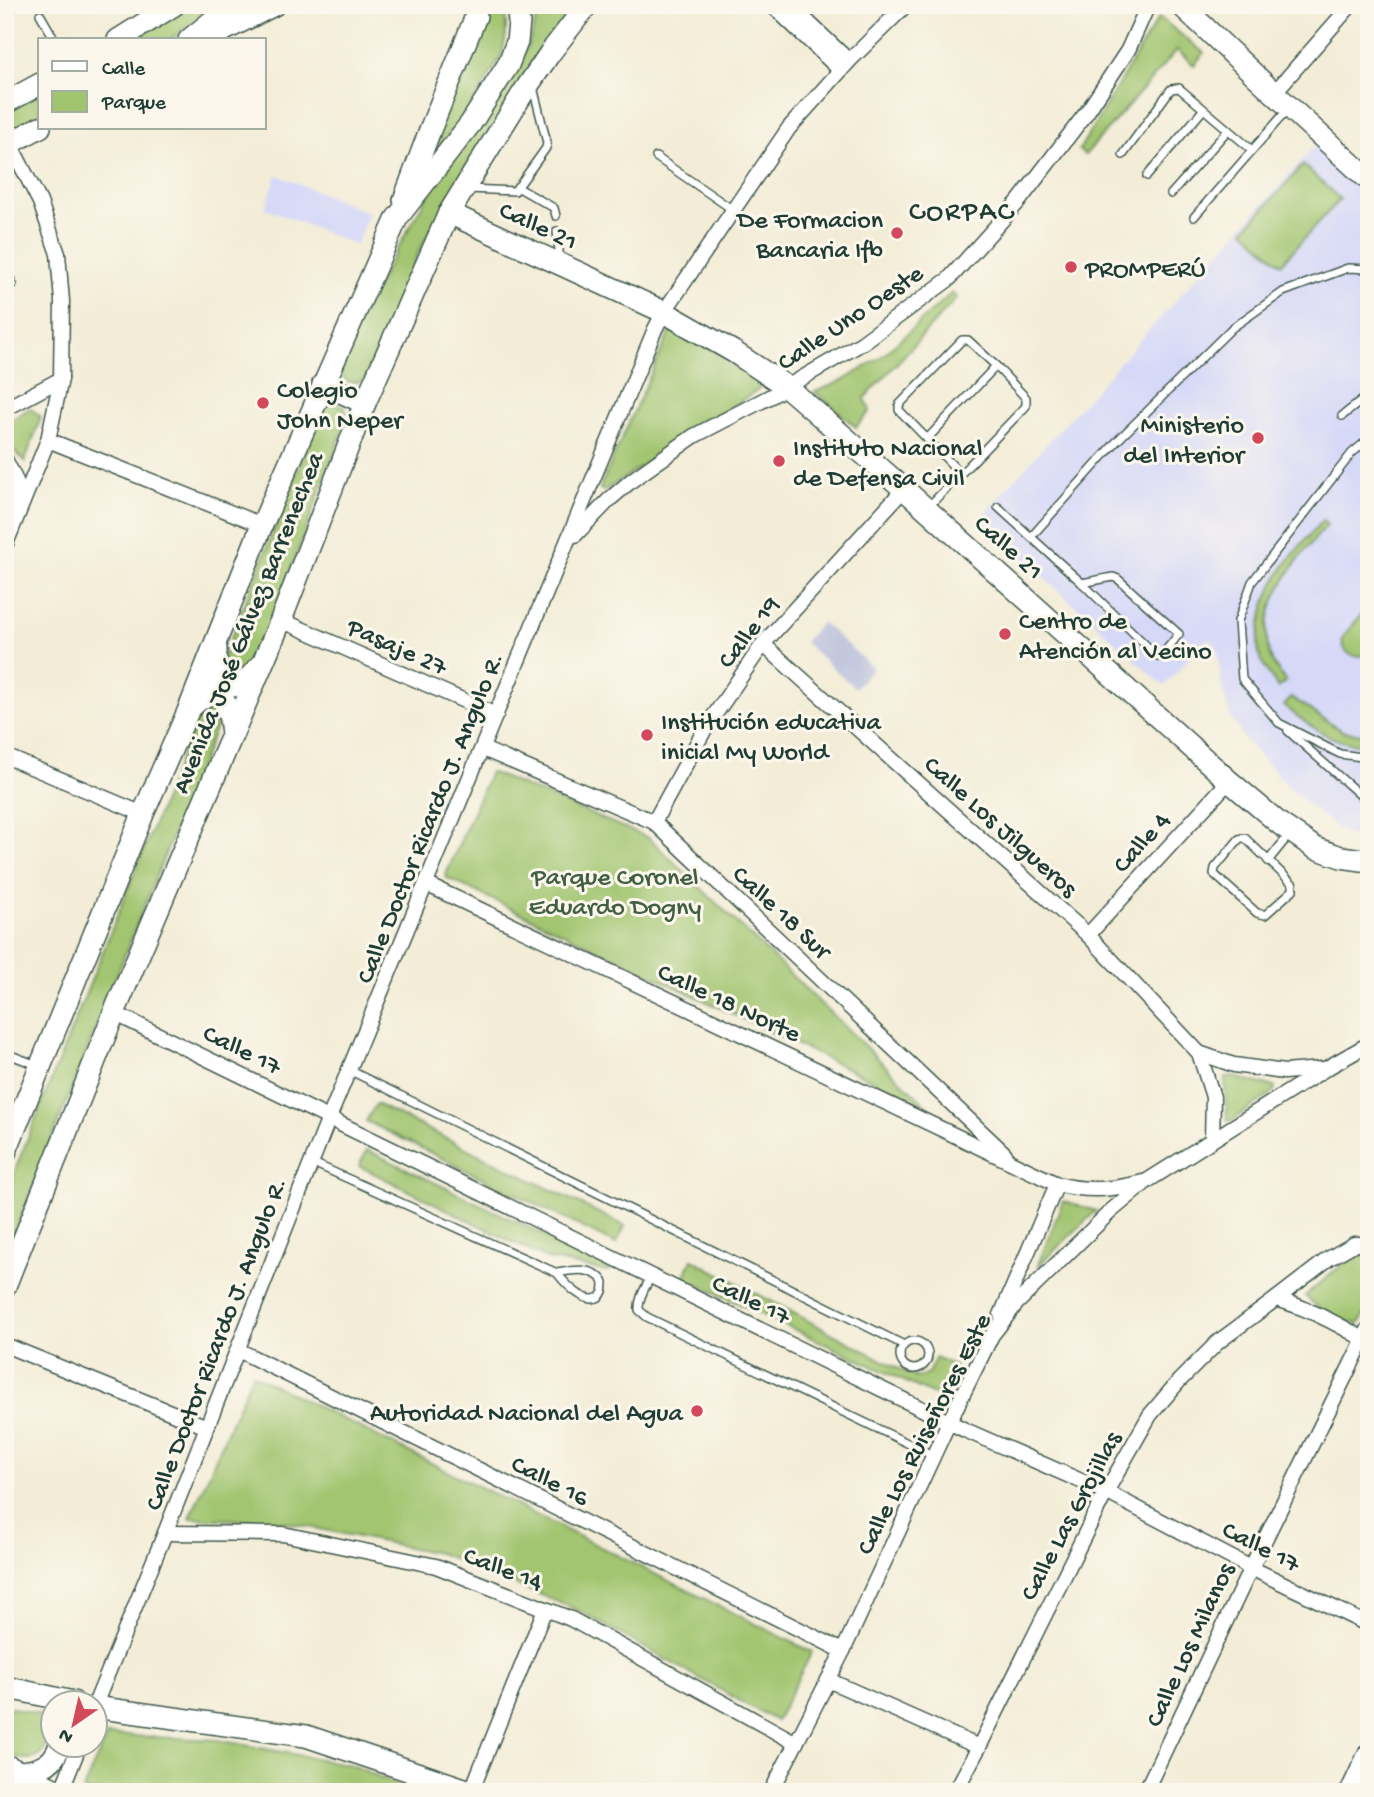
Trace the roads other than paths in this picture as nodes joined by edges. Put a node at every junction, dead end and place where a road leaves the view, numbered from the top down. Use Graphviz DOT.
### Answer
graph roads {
  1 [pos="174,5"];
  2 [pos="232,5"];
  3 [pos="274,5"];
  4 [pos="475,5"];
  5 [pos="517,5"];
  6 [pos="587,5"];
  7 [pos="772,5"];
  8 [pos="790,5"];
  9 [pos="906,5"];
  10 [pos="1148,5"];
  11 [pos="1181,5"];
  12 [pos="1351,5"];
  13 [pos="40,14"];
  14 [pos="54,38"];
  15 [pos="121,38"];
  16 [pos="191,38"];
  17 [pos="209,38"];
  18 [pos="844,66"];
  19 [pos="531,81"];
  20 [pos="38,85"];
  21 [pos="1274,93"];
  22 [pos="5,103"];
  23 [pos="1290,108"];
  24 [pos="1203,110"];
  25 [pos="38,128"];
  26 [pos="1228,130"];
  27 [pos="7,141"];
  28 [pos="1252,150"];
  29 [pos="1123,155"];
  30 [pos="656,157"];
  31 [pos="1147,176"];
  32 [pos="1369,180"];
  33 [pos="517,187"];
  34 [pos="464,188"];
  35 [pos="1171,194"];
  36 [pos="733,210"];
  37 [pos="449,213"];
  38 [pos="556,216"];
  39 [pos="1194,217"];
  40 [pos="397,218"];
  41 [pos="557,231"];
  42 [pos="560,264"];
  43 [pos="1369,269"];
  44 [pos="5,270"];
  45 [pos="13,284"];
  46 [pos="664,312"];
  47 [pos="996,366"];
  48 [pos="61,379"];
  49 [pos="323,384"];
  50 [pos="787,387"];
  51 [pos="1369,395"];
  52 [pos="365,402"];
  53 [pos="5,409"];
  54 [pos="1342,416"];
  55 [pos="927,439"];
  56 [pos="1369,439"];
  57 [pos="48,440"];
  58 [pos="5,459"];
  59 [pos="961,474"];
  60 [pos="904,489"];
  61 [pos="998,507"];
  62 [pos="926,509"];
  63 [pos="17,517"];
  64 [pos="262,525"];
  65 [pos="1031,537"];
  66 [pos="569,541"];
  67 [pos="5,546"];
  68 [pos="1082,583"];
  69 [pos="281,620"];
  70 [pos="216,639"];
  71 [pos="763,644"];
  72 [pos="262,663"];
  73 [pos="189,709"];
  74 [pos="496,715"];
  75 [pos="1279,723"];
  76 [pos="232,735"];
  77 [pos="483,749"];
  78 [pos="5,756"];
  79 [pos="1369,758"];
  80 [pos="1229,781"];
  81 [pos="1369,803"];
  82 [pos="143,814"];
  83 [pos="654,822"];
  84 [pos="1291,831"];
  85 [pos="1268,861"];
  86 [pos="1369,861"];
  87 [pos="426,884"];
  88 [pos="1088,935"];
  89 [pos="114,1013"];
  90 [pos="1369,1044"];
  91 [pos="5,1052"];
  92 [pos="1199,1053"];
  93 [pos="41,1066"];
  94 [pos="1325,1069"];
  95 [pos="349,1070"];
  96 [pos="329,1118"];
  97 [pos="1212,1140"];
  98 [pos="5,1153"];
  99 [pos="311,1161"];
  100 [pos="1013,1163"];
  101 [pos="1147,1181"];
  102 [pos="1057,1184"];
  103 [pos="1369,1244"];
  104 [pos="557,1273"];
  105 [pos="651,1276"];
  106 [pos="5,1286"];
  107 [pos="1276,1299"];
  108 [pos="1366,1334"];
  109 [pos="992,1335"];
  110 [pos="5,1345"];
  111 [pos="904,1345"];
  112 [pos="238,1350"];
  113 [pos="949,1422"];
  114 [pos="207,1427"];
  115 [pos="934,1456"];
  116 [pos="1106,1492"];
  117 [pos="165,1533"];
  118 [pos="1251,1567"];
  119 [pos="545,1609"];
  120 [pos="1369,1625"];
  121 [pos="843,1651"];
  122 [pos="828,1680"];
  123 [pos="5,1687"];
  124 [pos="102,1688"];
  125 [pos="27,1692"];
  126 [pos="38,1695"];
  127 [pos="38,1699"];
  128 [pos="108,1709"];
  129 [pos="796,1743"];
  130 [pos="979,1747"];
  131 [pos="1369,1754"];
  132 [pos="53,1758"];
  133 [pos="75,1758"];
  134 [pos="12,1768"];
  135 [pos="472,1791"];
  136 [pos="61,1792"];
  137 [pos="771,1792"];
  138 [pos="955,1792"];
  139 [pos="1145,1792"];
  140 [pos="1351,1792"];
  1 -- 15 [label="main road"];
  2 -- 16 [label="main road"];
  3 -- 17 [label="main road"];
  4 -- 40 [label="main road"];
  5 -- 40 [label="main road, Avenida José Gálvez Barrenechea"];
  6 -- 19 [label="main road, Avenida José Gálvez Barrenechea"];
  7 -- 18 [label="street"];
  8 -- 18 [label="street"];
  9 -- 18 [label="street, Calle Doctor Ricardo J. Angulo R."];
  10 -- 50 [label="street, Calle Uno Oeste"];
  11 -- 21 [label="main road"];
  12 -- 21 [label="street"];
  13 -- 14 [label="lane"];
  18 -- 36 [label="street, Calle Doctor Ricardo J. Angulo R."];
  19 -- 33 [label="lane"];
  19 -- 34 [label="main road, Avenida José Gálvez Barrenechea"];
  20 -- 22 [label="main road"];
  21 -- 23 [label="main road"];
  23 -- 28 [label="lane"];
  23 -- 32 [label="main road"];
  24 -- 26 [label="lane"];
  24 -- 29 [label="lane"];
  24 -- 31 [label="lane"];
  25 -- 27 [label="main road"];
  26 -- 28 [label="lane"];
  26 -- 35 [label="lane"];
  27 -- 48 [label="street"];
  28 -- 39 [label="lane"];
  30 -- 36 [label="lane"];
  33 -- 34 [label="lane"];
  33 -- 38 [label="lane"];
  34 -- 37 [label="main road, Avenida José Gálvez Barrenechea"];
  36 -- 46 [label="street, Calle Doctor Ricardo J. Angulo R."];
  37 -- 42 [label="main road, Calle 21"];
  37 -- 52 [label="main road, Avenida José Gálvez Barrenechea"];
  40 -- 49 [label="main road, Avenida José Gálvez Barrenechea"];
  41 -- 42 [label="lane"];
  42 -- 46 [label="main road, Calle 21"];
  43 -- 65 [label="lane"];
  44 -- 45 [label="lane"];
  46 -- 50 [label="main road, Calle 21"];
  46 -- 66 [label="street, Calle Doctor Ricardo J. Angulo R."];
  47 -- 55 [label="lane"];
  47 -- 55 [label="lane"];
  47 -- 59 [label="lane"];
  48 -- 53 [label="street"];
  48 -- 57 [label="street"];
  49 -- 52 [label="main road"];
  49 -- 64 [label="main road, Avenida José Gálvez Barrenechea"];
  50 -- 60 [label="main road, Calle 21"];
  50 -- 66 [label="street, Calle Uno Oeste"];
  51 -- 54 [label="lane"];
  52 -- 69 [label="main road, Avenida José Gálvez Barrenechea"];
  55 -- 59 [label="lane"];
  56 -- 75 [label="lane"];
  57 -- 63 [label="street"];
  57 -- 64 [label="street"];
  58 -- 63 [label="street"];
  59 -- 62 [label="lane"];
  60 -- 62 [label="main road, Calle 21"];
  60 -- 71 [label="street, Calle 19"];
  61 -- 65 [label="lane"];
  62 -- 80 [label="main road, Calle 21"];
  63 -- 67 [label="street"];
  64 -- 70 [label="main road, Avenida José Gálvez Barrenechea"];
  65 -- 68 [label="lane"];
  66 -- 74 [label="street, Calle Doctor Ricardo J. Angulo R."];
  68 -- 68 [label="lane"];
  69 -- 72 [label="main road, Avenida José Gálvez Barrenechea"];
  69 -- 74 [label="street, Pasaje 27"];
  70 -- 72 [label="main road"];
  70 -- 73 [label="main road, Avenida José Gálvez Barrenechea"];
  71 -- 83 [label="street, Calle 19"];
  71 -- 88 [label="street, Calle Los Jilgueros"];
  72 -- 76 [label="main road, Avenida José Gálvez Barrenechea"];
  73 -- 76 [label="main road"];
  73 -- 82 [label="main road, Avenida José Gálvez Barrenechea"];
  74 -- 77 [label="street, Calle Doctor Ricardo J. Angulo R."];
  75 -- 79 [label="lane"];
  75 -- 81 [label="lane"];
  76 -- 89 [label="main road, Avenida José Gálvez Barrenechea"];
  77 -- 83 [label="street, Calle 18 Sur"];
  77 -- 87 [label="street, Calle Doctor Ricardo J. Angulo R."];
  78 -- 82 [label="street"];
  80 -- 84 [label="main road, Calle 21"];
  80 -- 88 [label="street, Calle 4"];
  82 -- 93 [label="main road, Avenida José Gálvez Barrenechea"];
  83 -- 100 [label="street, Calle 18 Sur"];
  84 -- 85 [label="lane"];
  84 -- 86 [label="main road, Calle 21"];
  85 -- 85 [label="lane"];
  87 -- 95 [label="street, Calle Doctor Ricardo J. Angulo R."];
  87 -- 100 [label="street, Calle 18 Norte"];
  88 -- 92 [label="street, Calle Los Jilgueros"];
  89 -- 96 [label="street, Calle 17"];
  89 -- 106 [label="main road, Avenida José Gálvez Barrenechea"];
  90 -- 94 [label="street, Calle Los Ruiseñores Este"];
  91 -- 93 [label="lane"];
  92 -- 94 [label="street, Calle Los Jilgueros"];
  92 -- 97 [label="street, Calle Los Jilgueros"];
  93 -- 98 [label="main road, Avenida José Gálvez Barrenechea"];
  94 -- 97 [label="street, Calle Los Ruiseñores Este"];
  95 -- 96 [label="street, Calle Doctor Ricardo J. Angulo R."];
  95 -- 111 [label="lane"];
  96 -- 99 [label="street, Calle Doctor Ricardo J. Angulo R."];
  96 -- 105 [label="street, Calle 17"];
  97 -- 101 [label="street, Calle Los Ruiseñores Este"];
  99 -- 104 [label="lane"];
  99 -- 112 [label="street, Calle Doctor Ricardo J. Angulo R."];
  100 -- 102 [label="street, Calle 18 Norte"];
  101 -- 102 [label="street, Calle 18 Norte"];
  101 -- 109 [label="street, Calle Los Ruiseñores Este"];
  102 -- 109 [label="street"];
  103 -- 107 [label="street, Calle Las Grojillas"];
  104 -- 104 [label="lane"];
  105 -- 113 [label="street, Calle 17"];
  105 -- 115 [label="lane"];
  107 -- 108 [label="street"];
  107 -- 116 [label="street, Calle Las Grojillas"];
  108 -- 118 [label="street, Calle Los Milanos"];
  109 -- 113 [label="street, Calle Los Ruiseñores Este"];
  110 -- 114 [label="street"];
  112 -- 114 [label="street, Calle Doctor Ricardo J. Angulo R."];
  112 -- 121 [label="street, Calle 16"];
  113 -- 115 [label="street, Calle Los Ruiseñores Este"];
  113 -- 116 [label="street, Calle 17"];
  114 -- 117 [label="street, Calle Doctor Ricardo J. Angulo R."];
  115 -- 121 [label="street, Calle Los Ruiseñores Este"];
  116 -- 118 [label="street, Calle 17"];
  116 -- 130 [label="street, Calle Las Grojillas"];
  117 -- 119 [label="street, Calle 14"];
  117 -- 124 [label="street, Calle Doctor Ricardo J. Angulo R."];
  118 -- 120 [label="street, Calle 17"];
  118 -- 139 [label="street, Calle Los Milanos"];
  119 -- 129 [label="street, Calle 14"];
  119 -- 135 [label="street"];
  121 -- 122 [label="street, Calle Los Ruiseñores Este"];
  122 -- 129 [label="street, Calle Los Ruiseñores Este"];
  122 -- 130 [label="street"];
  123 -- 125 [label="main road"];
  125 -- 126 [label="main road"];
  125 -- 127 [label="main road"];
  128 -- 135 [label="main road"];
  129 -- 137 [label="street, Calle Los Ruiseñores Este"];
  130 -- 138 [label="street, Calle Las Grojillas"];
  131 -- 140 [label="main road"];
  132 -- 134 [label="main road"];
  133 -- 136 [label="street"];
  134 -- 136 [label="main road"];
}
